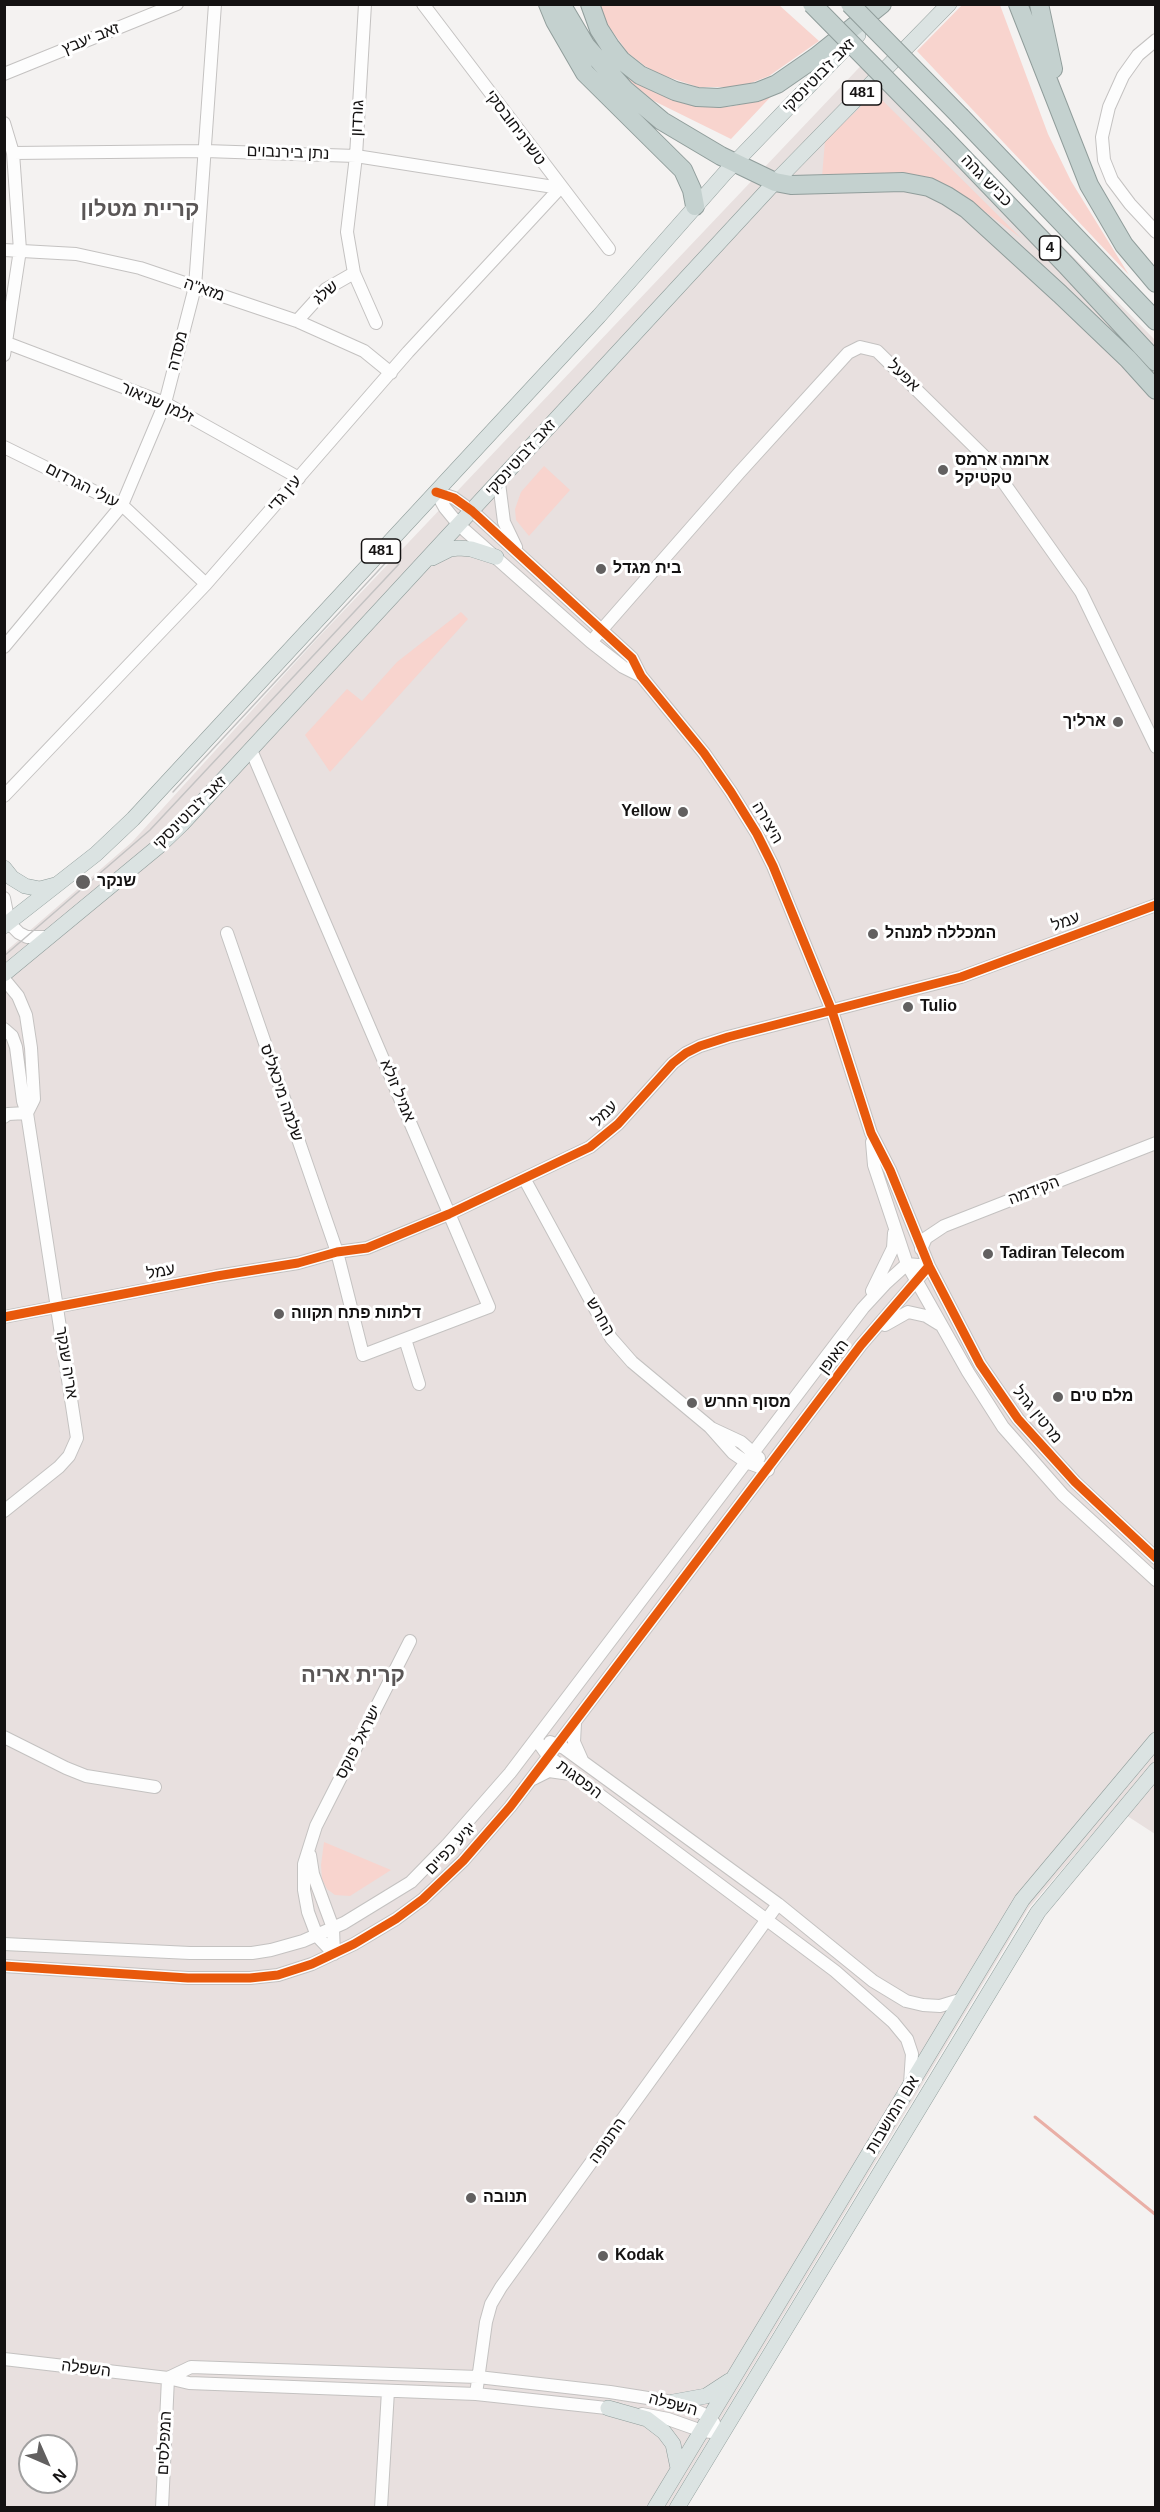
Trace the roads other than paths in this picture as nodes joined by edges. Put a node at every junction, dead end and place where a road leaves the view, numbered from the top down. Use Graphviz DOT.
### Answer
graph roads {
  1 [pos="177,4"];
  2 [pos="215,4"];
  3 [pos="365,4"];
  4 [pos="423,4"];
  5 [pos="548,4"];
  6 [pos="561,4"];
  7 [pos="590,4"];
  8 [pos="798,4"];
  9 [pos="812,4"];
  10 [pos="850,4"];
  11 [pos="882,4"];
  12 [pos="887,4"];
  13 [pos="949,4"];
  14 [pos="1018,4"];
  15 [pos="1039,4"];
  16 [pos="1155,40"];
  17 [pos="878,71"];
  18 [pos="4,74"];
  19 [pos="4,123"];
  20 [pos="1066,127"];
  21 [pos="205,151"];
  22 [pos="14,153"];
  23 [pos="356,156"];
  24 [pos="735,162"];
  25 [pos="775,182"];
  26 [pos="560,188"];
  27 [pos="695,206"];
  28 [pos="347,232"];
  29 [pos="1155,232"];
  30 [pos="609,249"];
  31 [pos="4,250"];
  32 [pos="20,250"];
  33 [pos="354,273"];
  34 [pos="1155,283"];
  35 [pos="195,286"];
  36 [pos="297,321"];
  37 [pos="1155,321"];
  38 [pos="376,323"];
  39 [pos="6,349"];
  40 [pos="1155,362"];
  41 [pos="391,372"];
  42 [pos="1155,390"];
  43 [pos="165,403"];
  44 [pos="4,447"];
  45 [pos="299,478"];
  46 [pos="498,483"];
  47 [pos="436,492"];
  48 [pos="122,506"];
  49 [pos="472,511"];
  50 [pos="459,525"];
  51 [pos="521,555"];
  52 [pos="496,557"];
  53 [pos="414,573"];
  54 [pos="206,584"];
  55 [pos="603,629"];
  56 [pos="591,642"];
  57 [pos="4,646"];
  58 [pos="640,676"];
  59 [pos="1155,747"];
  60 [pos="251,750"];
  61 [pos="4,796"];
  62 [pos="4,868"];
  63 [pos="58,884"];
  64 [pos="4,898"];
  65 [pos="1155,905"];
  66 [pos="7,925"];
  67 [pos="227,933"];
  68 [pos="49,937"];
  69 [pos="4,974"];
  70 [pos="4,979"];
  71 [pos="832,1011"];
  72 [pos="4,1029"];
  73 [pos="27,1113"];
  74 [pos="4,1117"];
  75 [pos="870,1133"];
  76 [pos="1155,1143"];
  77 [pos="525,1180"];
  78 [pos="449,1214"];
  79 [pos="894,1228"];
  80 [pos="921,1249"];
  81 [pos="337,1252"];
  82 [pos="907,1264"];
  83 [pos="929,1266"];
  84 [pos="917,1281"];
  85 [pos="58,1308"];
  86 [pos="863,1308"];
  87 [pos="4,1317"];
  88 [pos="944,1328"];
  89 [pos="405,1339"];
  90 [pos="861,1345"];
  91 [pos="419,1384"];
  92 [pos="710,1427"];
  93 [pos="772,1427"];
  94 [pos="732,1437"];
  95 [pos="754,1452"];
  96 [pos="746,1462"];
  97 [pos="768,1470"];
  98 [pos="4,1511"];
  99 [pos="1155,1558"];
  100 [pos="1155,1580"];
  101 [pos="410,1641"];
  102 [pos="575,1722"];
  103 [pos="4,1737"];
  104 [pos="536,1739"];
  105 [pos="1155,1740"];
  106 [pos="558,1744"];
  107 [pos="548,1756"];
  108 [pos="582,1761"];
  109 [pos="1155,1770"];
  110 [pos="571,1774"];
  111 [pos="529,1781"];
  112 [pos="155,1788"];
  113 [pos="310,1845"];
  114 [pos="778,1904"];
  115 [pos="766,1918"];
  116 [pos="333,1929"];
  117 [pos="317,1936"];
  118 [pos="4,1944"];
  119 [pos="334,1954"];
  120 [pos="4,1966"];
  121 [pos="963,2000"];
  122 [pos="910,2085"];
  123 [pos="4,2359"];
  124 [pos="478,2377"];
  125 [pos="168,2378"];
  126 [pos="734,2378"];
  127 [pos="388,2391"];
  128 [pos="476,2394"];
  129 [pos="673,2402"];
  130 [pos="608,2408"];
  131 [pos="710,2417"];
  132 [pos="702,2431"];
  133 [pos="722,2433"];
  134 [pos="678,2468"];
  135 [pos="162,2508"];
  136 [pos="381,2508"];
  137 [pos="654,2508"];
  138 [pos="677,2508"];
  1 -- 18 [label="street, זאב יעבץ"];
  2 -- 21 [label="street, מסדה"];
  3 -- 23 [label="street, גורדון"];
  4 -- 26 [label="street, טשרניחובסקי"];
  5 -- 27 [label="highway"];
  6 -- 24 [label="highway"];
  7 -- 11 [label="highway"];
  8 -- 17 [label="highway, bridge"];
  9 -- 17 [label="highway, כביש גהה / 4, bridge"];
  10 -- 37 [label="highway, כביש גהה / 4, bridge"];
  12 -- 24 [label="main road, זאב ז'בוטינסקי / 481"];
  13 -- 25 [label="main road, זאב ז'בוטינסקי / 481"];
  14 -- 20 [label="highway"];
  15 -- 20 [label="highway"];
  16 -- 29 [label="street"];
  17 -- 40 [label="highway, כביש גהה / 4, bridge"];
  19 -- 22 [label="street"];
  20 -- 34 [label="highway"];
  21 -- 22 [label="street, נתן בירנבוים"];
  21 -- 23 [label="street, נתן בירנבוים"];
  21 -- 35 [label="street, מסדה"];
  22 -- 32 [label="street"];
  23 -- 26 [label="street, נתן בירנבוים"];
  23 -- 28 [label="street, גורדון"];
  24 -- 25 [label="highway"];
  24 -- 27 [label="main road, זאב ז'בוטינסקי / 481"];
  25 -- 42 [label="highway"];
  25 -- 46 [label="main road, זאב ז'בוטינסקי / 481"];
  26 -- 30 [label="street, טשרניחובסקי"];
  26 -- 41 [label="street, עין גדי"];
  27 -- 47 [label="main road, זאב ז'בוטינסקי / 481"];
  28 -- 33 [label="street, שלג"];
  31 -- 32 [label="street, מזא\"ה"];
  32 -- 35 [label="street, מזא\"ה"];
  32 -- 39 [label="street"];
  33 -- 36 [label="street, שלג"];
  33 -- 38 [label="street"];
  35 -- 36 [label="street, מזא\"ה"];
  35 -- 43 [label="street, מסדה"];
  36 -- 41 [label="street, מזא\"ה"];
  39 -- 43 [label="street, זלמן שניאור"];
  41 -- 45 [label="street, עין גדי"];
  43 -- 45 [label="street, זלמן שניאור"];
  43 -- 48 [label="street, מסדה"];
  44 -- 48 [label="street, עולי הגרדום"];
  45 -- 54 [label="street, עין גדי"];
  46 -- 49 [label="main road, זאב ז'בוטינסקי / 481"];
  46 -- 51 [label="street"];
  47 -- 49 [label="street, היצירה"];
  47 -- 50 [label="street, היצירה"];
  47 -- 63 [label="main road, זאב ז'בוטינסקי / 481"];
  48 -- 54 [label="street, עולי הגרדום"];
  48 -- 57 [label="street, מסדה"];
  49 -- 50 [label="main road, זאב ז'בוטינסקי / 481"];
  49 -- 51 [label="street, היצירה"];
  50 -- 52 [label="street, היצירה"];
  50 -- 53 [label="main road, זאב ז'בוטינסקי / 481"];
  51 -- 55 [label="street, היצירה"];
  52 -- 53 [label="main road"];
  52 -- 56 [label="street, היצירה"];
  53 -- 60 [label="main road, זאב ז'בוטינסקי / 481"];
  54 -- 61 [label="street, עין גדי"];
  55 -- 56 [label="street, אפעל"];
  55 -- 58 [label="street, היצירה"];
  55 -- 59 [label="street, אפעל"];
  56 -- 58 [label="street, היצירה"];
  58 -- 71 [label="street, היצירה"];
  60 -- 68 [label="main road, זאב ז'בוטינסקי / 481"];
  60 -- 78 [label="street, אמיל זולא"];
  62 -- 63 [label="main road"];
  63 -- 66 [label="main road, זאב ז'בוטינסקי / 481"];
  64 -- 66 [label="street"];
  65 -- 71 [label="street, עמל"];
  66 -- 68 [label="street"];
  67 -- 81 [label="street, שלמה מיכאליס"];
  68 -- 69 [label="main road, זאב ז'בוטינסקי / 481"];
  70 -- 73 [label="street, אריה שנקר"];
  71 -- 75 [label="street, היצירה"];
  71 -- 77 [label="street, עמל"];
  72 -- 73 [label="street, אריה שנקר"];
  73 -- 74 [label="street"];
  73 -- 85 [label="street, אריה שנקר"];
  75 -- 79 [label="street, היצירה"];
  75 -- 80 [label="street, היצירה"];
  76 -- 80 [label="street, הקידמה"];
  77 -- 78 [label="street, עמל"];
  77 -- 92 [label="street, החרש"];
  78 -- 81 [label="street, עמל"];
  78 -- 89 [label="street, אמיל זולא"];
  79 -- 82 [label="street, היצירה"];
  79 -- 86 [label="street"];
  80 -- 83 [label="street, היצירה"];
  81 -- 85 [label="street, עמל"];
  81 -- 89 [label="street, שלמה מיכאליס"];
  82 -- 83 [label="street"];
  82 -- 84 [label="street, מרטין גהל"];
  82 -- 86 [label="street, האופן"];
  83 -- 84 [label="street, האופן"];
  83 -- 99 [label="street, מרטין גהל"];
  84 -- 88 [label="street, מרטין גהל"];
  84 -- 90 [label="street, האופן"];
  85 -- 87 [label="street, עמל"];
  85 -- 98 [label="street, אריה שנקר"];
  86 -- 93 [label="street, האופן"];
  88 -- 90 [label="street"];
  88 -- 100 [label="street, מרטין גהל"];
  89 -- 91 [label="street"];
  90 -- 97 [label="street, האופן"];
  92 -- 94 [label="street, החרש"];
  92 -- 96 [label="street, החרש"];
  93 -- 94 [label="street"];
  93 -- 95 [label="street, האופן"];
  94 -- 95 [label="street, החרש"];
  95 -- 96 [label="street, יגיע כפיים"];
  95 -- 97 [label="street, החרש"];
  96 -- 97 [label="street, החרש"];
  96 -- 104 [label="street, יגיע כפיים"];
  97 -- 102 [label="street, יגיע כפיים"];
  101 -- 113 [label="street, ישראל פוקס"];
  102 -- 106 [label="street, יגיע כפיים"];
  102 -- 108 [label="street"];
  103 -- 112 [label="street"];
  104 -- 106 [label="street, הפסגות"];
  104 -- 107 [label="street, הפסגות"];
  104 -- 116 [label="street, יגיע כפיים"];
  105 -- 121 [label="main road, אם המושבות"];
  106 -- 107 [label="street, יגיע כפיים"];
  106 -- 108 [label="street, הפסגות"];
  107 -- 110 [label="street, הפסגות"];
  107 -- 111 [label="street, יגיע כפיים"];
  108 -- 114 [label="street, הפסגות"];
  109 -- 133 [label="main road, אם המושבות"];
  110 -- 111 [label="street"];
  110 -- 115 [label="street, הפסגות"];
  111 -- 119 [label="street, יגיע כפיים"];
  113 -- 116 [label="street, ישראל פוקס"];
  113 -- 117 [label="street, ישראל פוקס"];
  114 -- 115 [label="street, התנופה"];
  114 -- 121 [label="street, הפסגות"];
  115 -- 122 [label="street, הפסגות"];
  115 -- 124 [label="street, התנופה"];
  116 -- 117 [label="street, יגיע כפיים"];
  116 -- 119 [label="street, ישראל פוקס"];
  117 -- 118 [label="street, יגיע כפיים"];
  117 -- 119 [label="street, ישראל פוקס"];
  119 -- 120 [label="street, יגיע כפיים"];
  121 -- 122 [label="main road, אם המושבות"];
  122 -- 126 [label="main road, אם המושבות"];
  123 -- 125 [label="street, השפלה"];
  124 -- 125 [label="street, השפלה"];
  124 -- 128 [label="street, התנופה"];
  124 -- 129 [label="street, השפלה"];
  125 -- 127 [label="street, השפלה"];
  125 -- 135 [label="street, המפלסים"];
  126 -- 129 [label="main road"];
  126 -- 131 [label="main road, אם המושבות"];
  127 -- 128 [label="street, השפלה"];
  127 -- 136 [label="street"];
  128 -- 130 [label="street, השפלה"];
  129 -- 131 [label="street, השפלה"];
  130 -- 132 [label="street, השפלה"];
  130 -- 134 [label="main road"];
  131 -- 132 [label="main road, אם המושבות"];
  131 -- 133 [label="street, השפלה"];
  132 -- 133 [label="street, השפלה"];
  132 -- 134 [label="main road, אם המושבות"];
  133 -- 138 [label="main road, אם המושבות"];
  134 -- 137 [label="main road, אם המושבות"];
}
